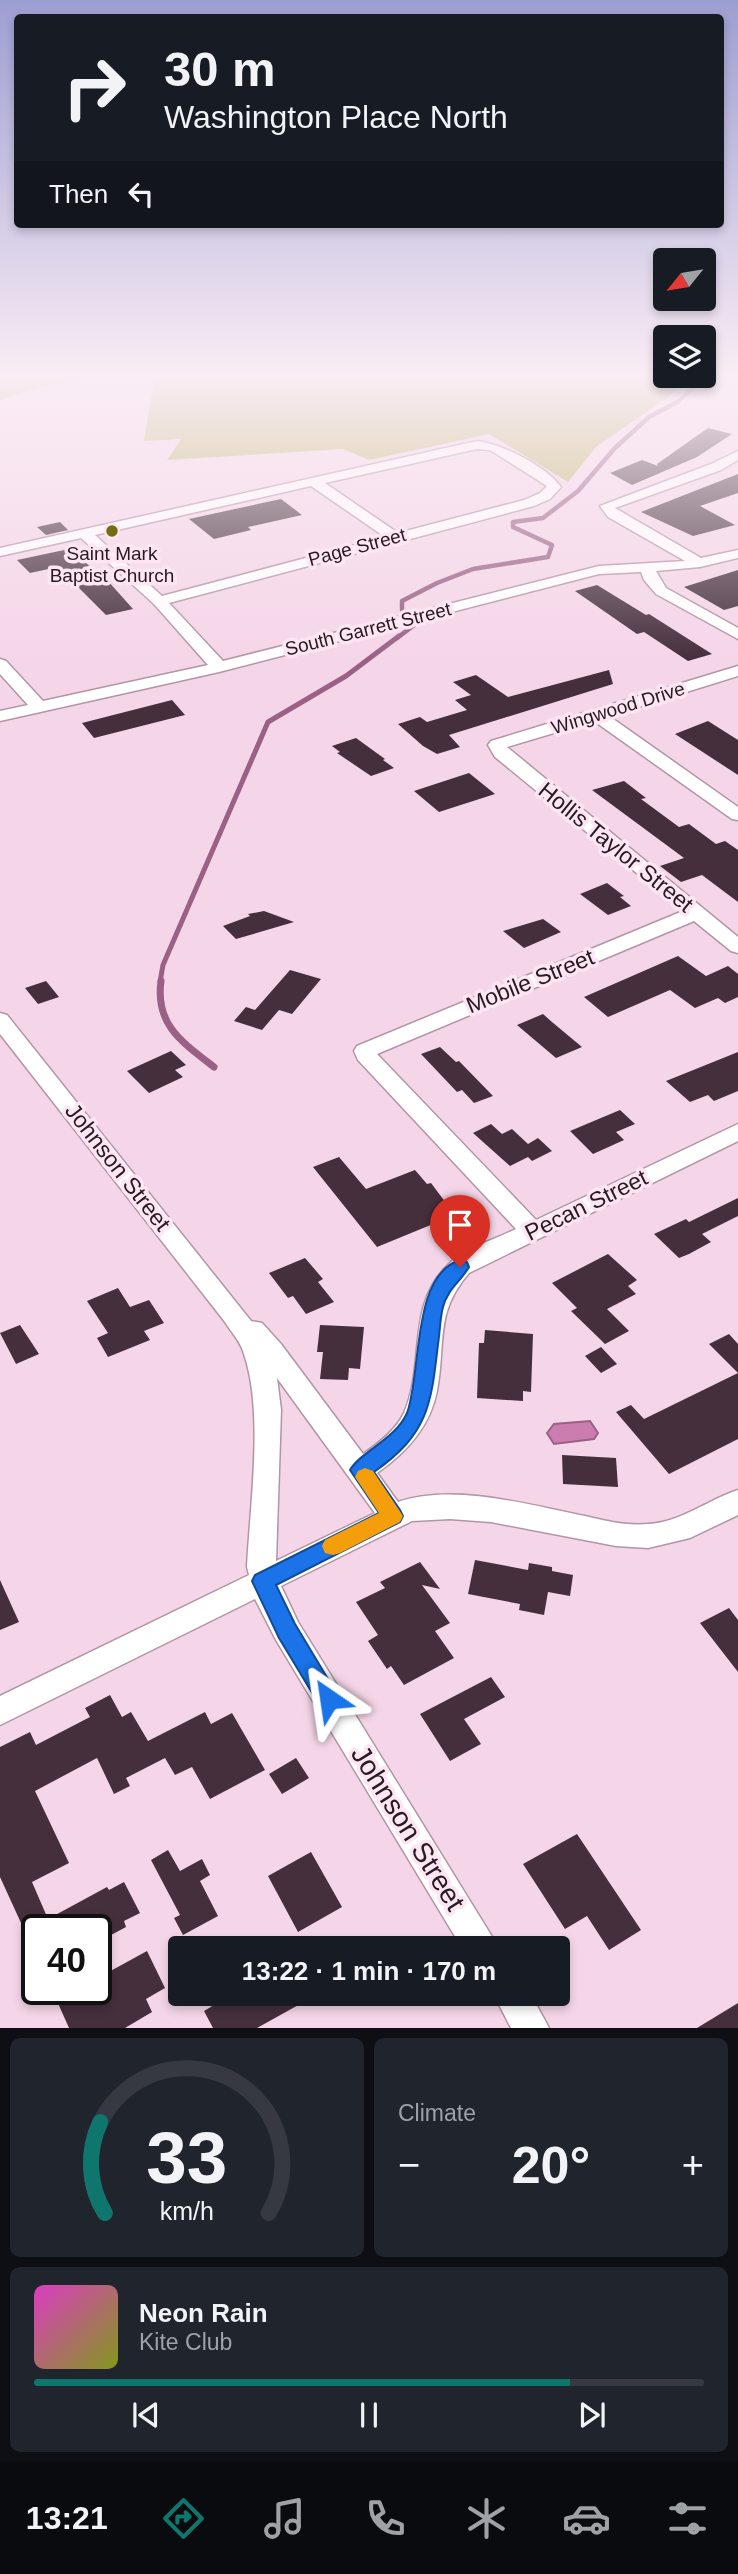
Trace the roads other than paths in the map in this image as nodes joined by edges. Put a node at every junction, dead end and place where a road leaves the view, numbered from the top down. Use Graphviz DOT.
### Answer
graph roads {
  1 [pos="370,470"];
  2 [pos="531,470"];
  3 [pos="707,470"];
  4 [pos="314,482"];
  5 [pos="84,533"];
  6 [pos="394,537"];
  7 [pos="0,552"];
  8 [pos="738,554"];
  9 [pos="700,563"];
  10 [pos="647,567"];
  11 [pos="159,601"];
  12 [pos="738,634"];
  13 [pos="0,664"];
  14 [pos="219,667"];
  15 [pos="738,671"];
  16 [pos="38,706"];
  17 [pos="597,715"];
  18 [pos="0,716"];
  19 [pos="497,745"];
  20 [pos="738,815"];
  21 [pos="696,913"];
  22 [pos="738,947"];
  23 [pos="0,1020"];
  24 [pos="738,1132"];
  25 [pos="532,1231"];
  26 [pos="234,1315"];
  27 [pos="361,1470"];
  28 [pos="738,1501"];
  29 [pos="393,1516"];
  30 [pos="263,1581"];
  31 [pos="0,1711"];
  32 [pos="475,1936"];
  33 [pos="518,2006"];
  34 [pos="531,2028"];
  1 -- 4 [label="street, Page Street"];
  2 -- 6 [label="street, Page Street"];
  3 -- 9 [label="street"];
  4 -- 5 [label="street"];
  4 -- 6 [label="street"];
  5 -- 7 [label="street"];
  5 -- 11 [label="street"];
  6 -- 11 [label="street, Page Street"];
  8 -- 9 [label="street, South Garrett Street"];
  9 -- 10 [label="street, South Garrett Street"];
  10 -- 12 [label="street"];
  10 -- 14 [label="street, South Garrett Street"];
  11 -- 14 [label="street"];
  13 -- 16 [label="street"];
  14 -- 16 [label="street, South Garrett Street"];
  15 -- 17 [label="street, Wingwood Drive"];
  16 -- 18 [label="street, South Garrett Street"];
  17 -- 19 [label="street, Wingwood Drive"];
  17 -- 20 [label="street"];
  19 -- 21 [label="street, Hollis Taylor Street"];
  21 -- 22 [label="street, Hollis Taylor Street"];
  21 -- 25 [label="street, Mobile Street"];
  23 -- 26 [label="street, Johnson Street"];
  24 -- 25 [label="street, Pecan Street"];
  25 -- 27 [label="street, Pecan Street"];
  26 -- 27 [label="street, Johnson Street"];
  26 -- 30 [label="street, Johnson Street"];
  27 -- 29 [label="street, Johnson Street"];
  28 -- 29 [label="street"];
  29 -- 30 [label="street"];
  30 -- 31 [label="street"];
  30 -- 32 [label="street, Johnson Street"];
  33 -- 34 [label="street"];
}
